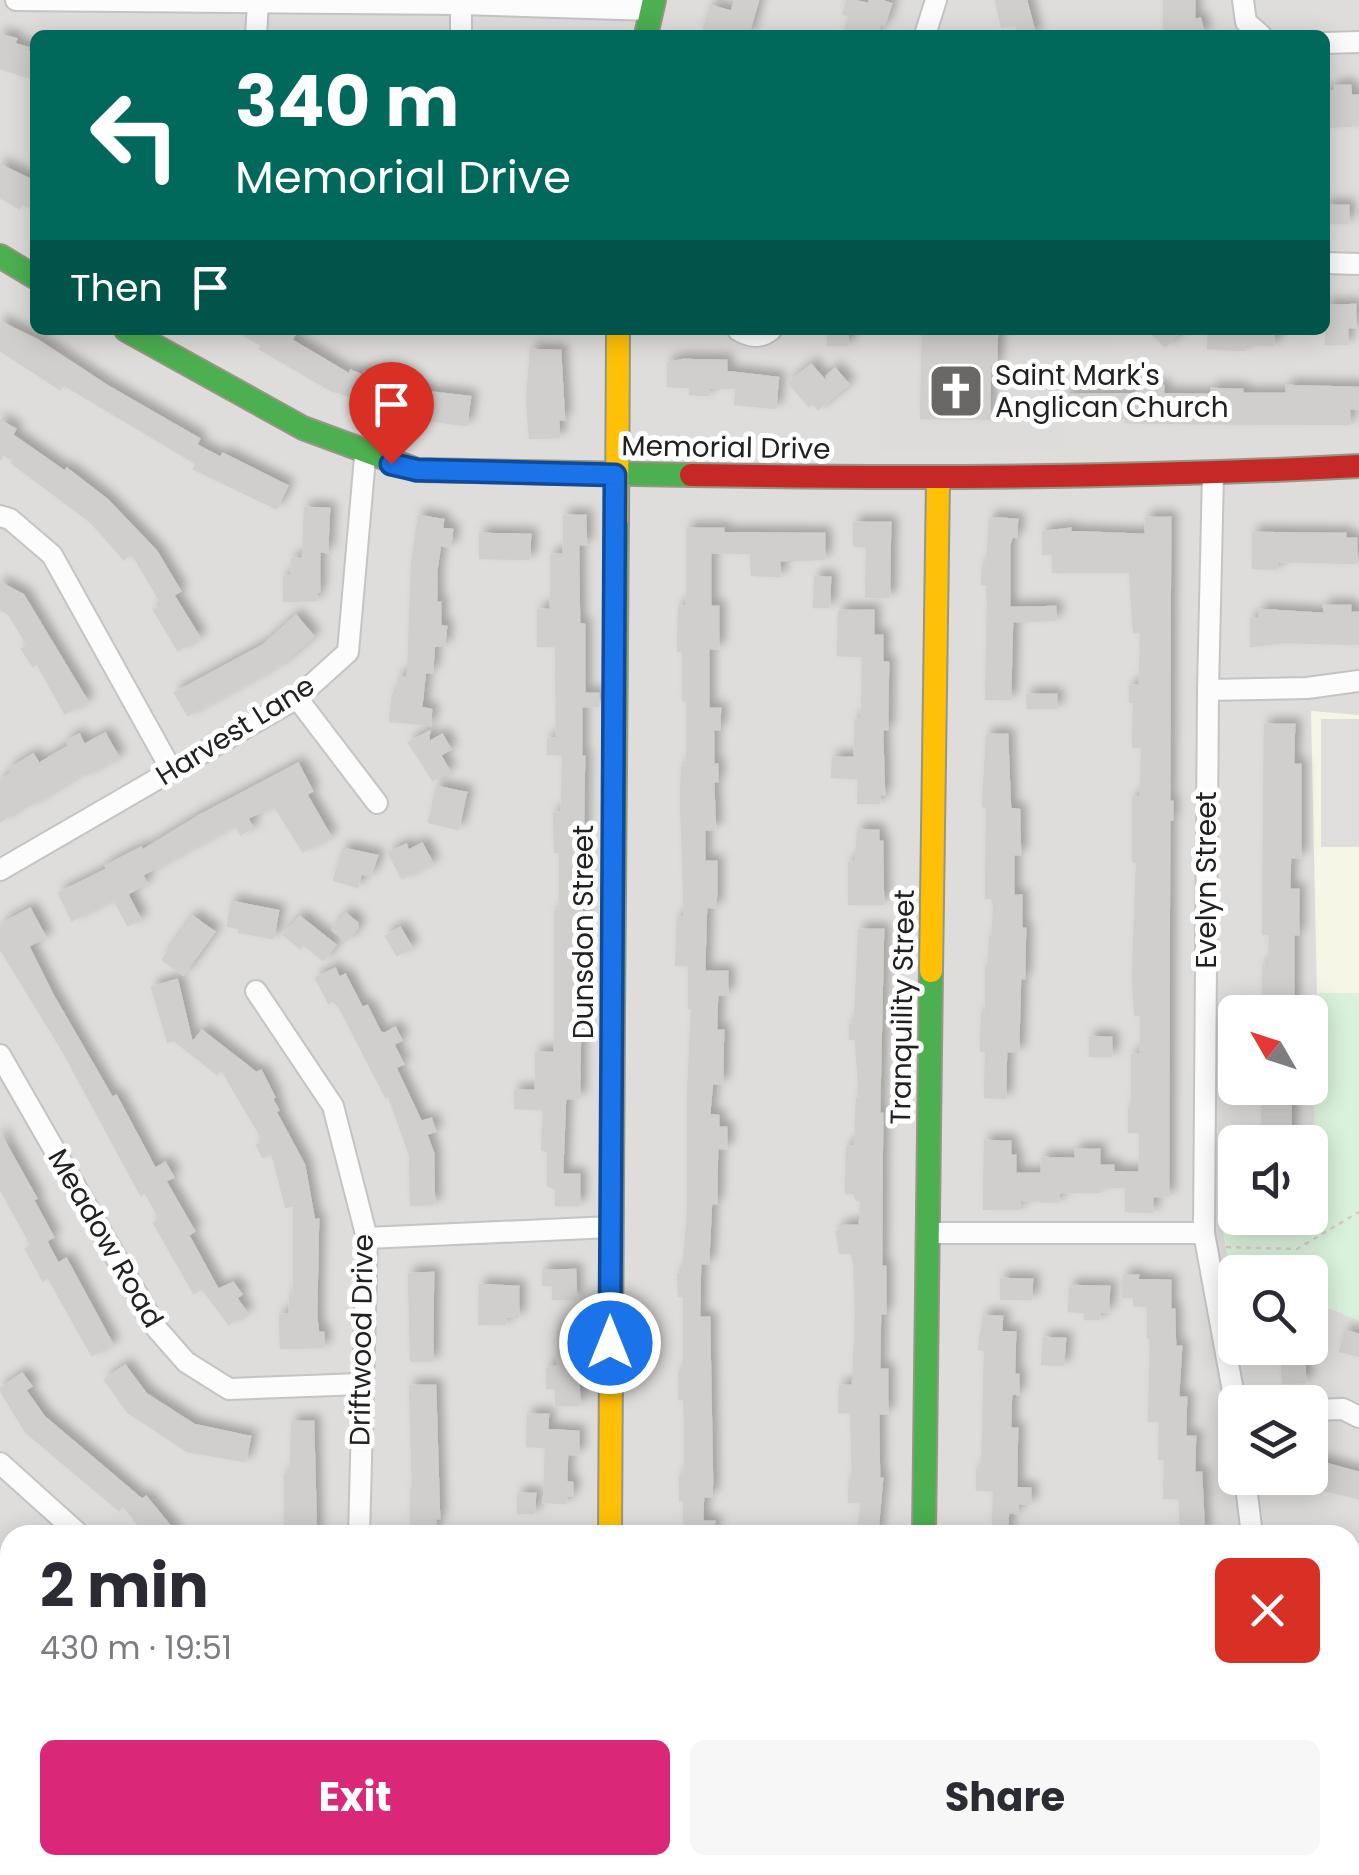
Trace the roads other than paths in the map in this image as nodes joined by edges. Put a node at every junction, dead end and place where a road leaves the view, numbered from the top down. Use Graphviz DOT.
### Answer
graph roads {
  1 [pos="16,0"];
  2 [pos="936,0"];
  3 [pos="1242,0"];
  4 [pos="258,3"];
  5 [pos="461,4"];
  6 [pos="653,5"];
  7 [pos="256,30"];
  8 [pos="461,30"];
  9 [pos="647,30"];
  10 [pos="927,30"];
  11 [pos="1255,30"];
  12 [pos="1330,42"];
  13 [pos="1359,42"];
  14 [pos="0,256"];
  15 [pos="1330,263"];
  16 [pos="1359,264"];
  17 [pos="30,274"];
  18 [pos="135,335"];
  19 [pos="618,335"];
  20 [pos="365,457"];
  21 [pos="1359,466"];
  22 [pos="1213,474"];
  23 [pos="615,475"];
  24 [pos="938,479"];
  25 [pos="0,516"];
  26 [pos="1359,681"];
  27 [pos="1208,690"];
  28 [pos="297,698"];
  29 [pos="172,770"];
  30 [pos="377,802"];
  31 [pos="0,870"];
  32 [pos="256,991"];
  33 [pos="0,1055"];
  34 [pos="611,1228"];
  35 [pos="930,1232"];
  36 [pos="367,1238"];
  37 [pos="1205,1240"];
  38 [pos="361,1384"];
  39 [pos="1233,1385"];
  40 [pos="1328,1410"];
  41 [pos="1359,1416"];
  42 [pos="0,1463"];
  43 [pos="1247,1495"];
  44 [pos="69,1525"];
  45 [pos="358,1525"];
  46 [pos="610,1525"];
  47 [pos="924,1525"];
  48 [pos="1251,1525"];
  1 -- 4 [label="street"];
  2 -- 10 [label="street"];
  3 -- 11 [label="street"];
  4 -- 5 [label="street"];
  4 -- 7 [label="street"];
  5 -- 6 [label="street"];
  5 -- 8 [label="street"];
  6 -- 9 [label="main road"];
  12 -- 13 [label="street"];
  14 -- 17 [label="main road"];
  15 -- 16 [label="street"];
  18 -- 20 [label="main road, Memorial Drive"];
  19 -- 23 [label="main road, Dunsdon Street"];
  20 -- 23 [label="main road, Memorial Drive"];
  20 -- 28 [label="street, Harvest Lane"];
  21 -- 22 [label="main road, Memorial Drive"];
  22 -- 24 [label="main road, Memorial Drive"];
  22 -- 27 [label="street, Evelyn Street"];
  23 -- 24 [label="main road, Memorial Drive"];
  23 -- 34 [label="main road, Dunsdon Street"];
  24 -- 35 [label="main road, Tranquility Street"];
  25 -- 29 [label="street"];
  26 -- 27 [label="street"];
  27 -- 37 [label="street, Evelyn Street"];
  28 -- 29 [label="street, Harvest Lane"];
  28 -- 30 [label="street"];
  29 -- 31 [label="street, Harvest Lane"];
  32 -- 36 [label="street, Driftwood Drive"];
  33 -- 38 [label="street, Meadow Road"];
  34 -- 36 [label="street"];
  34 -- 46 [label="main road, Dunsdon Street"];
  35 -- 37 [label="street"];
  35 -- 47 [label="main road, Tranquility Street"];
  36 -- 38 [label="street, Driftwood Drive"];
  37 -- 39 [label="street, Evelyn Street"];
  38 -- 45 [label="street, Driftwood Drive"];
  40 -- 41 [label="street"];
  42 -- 44 [label="street"];
  43 -- 48 [label="street"];
}
